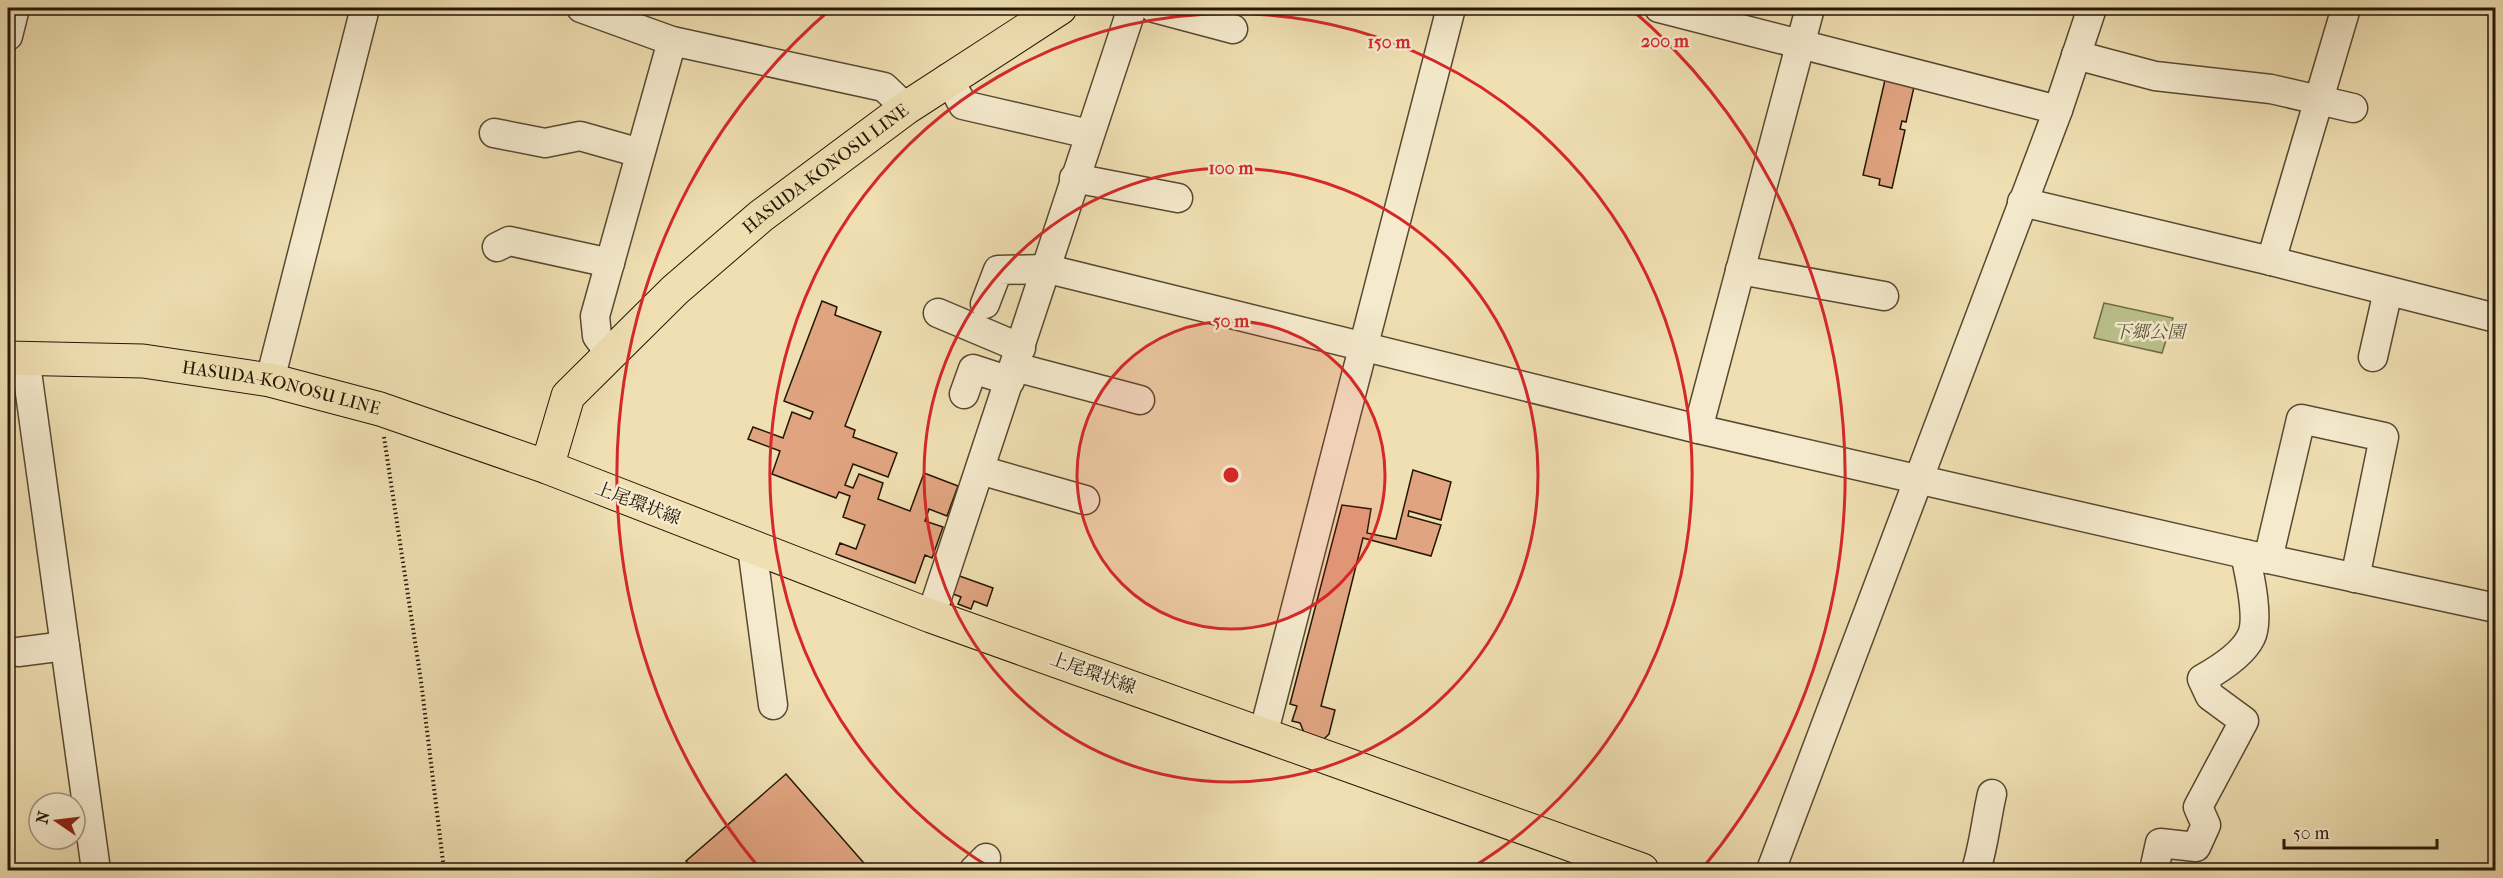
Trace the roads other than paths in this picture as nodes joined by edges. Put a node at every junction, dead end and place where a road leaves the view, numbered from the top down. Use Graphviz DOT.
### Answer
graph roads {
  1 [pos="15,8"];
  2 [pos="365,8"];
  3 [pos="581,8"];
  4 [pos="1060,8"];
  5 [pos="1132,8"];
  6 [pos="1154,8"];
  7 [pos="1451,8"];
  8 [pos="1659,8"];
  9 [pos="1810,8"];
  10 [pos="2092,8"];
  11 [pos="2346,8"];
  12 [pos="1233,29"];
  13 [pos="8,36"];
  14 [pos="672,41"];
  15 [pos="1800,45"];
  16 [pos="2076,55"];
  17 [pos="948,78"];
  18 [pos="2319,100"];
  19 [pos="906,108"];
  20 [pos="2354,108"];
  21 [pos="2058,110"];
  22 [pos="494,133"];
  23 [pos="1089,134"];
  24 [pos="640,153"];
  25 [pos="1074,178"];
  26 [pos="1178,198"];
  27 [pos="2022,202"];
  28 [pos="497,247"];
  29 [pos="2271,261"];
  30 [pos="610,262"];
  31 [pos="1048,269"];
  32 [pos="1740,270"];
  33 [pos="2388,291"];
  34 [pos="1884,296"];
  35 [pos="985,304"];
  36 [pos="938,313"];
  37 [pos="2496,318"];
  38 [pos="1364,346"];
  39 [pos="610,356"];
  40 [pos="2373,357"];
  41 [pos="16,358"];
  42 [pos="1015,365"];
  43 [pos="270,380"];
  44 [pos="964,394"];
  45 [pos="1140,400"];
  46 [pos="1698,429"];
  47 [pos="547,467"];
  48 [pos="981,470"];
  49 [pos="1918,480"];
  50 [pos="1085,500"];
  51 [pos="752,548"];
  52 [pos="2256,556"];
  53 [pos="2355,578"];
  54 [pos="2496,608"];
  55 [pos="932,616"];
  56 [pos="65,646"];
  57 [pos="18,652"];
  58 [pos="773,705"];
  59 [pos="1263,735"];
  60 [pos="1992,794"];
  61 [pos="96,870"];
  62 [pos="1642,870"];
  63 [pos="1771,870"];
  64 [pos="1976,870"];
  65 [pos="2154,870"];
  1 -- 13 [label="street"];
  2 -- 43 [label="street"];
  3 -- 14 [label="street"];
  4 -- 17 [label="main road, HASUDA-KONOSU LINE"];
  5 -- 23 [label="street"];
  6 -- 12 [label="street"];
  7 -- 38 [label="street"];
  8 -- 15 [label="street"];
  9 -- 15 [label="street"];
  10 -- 16 [label="street"];
  11 -- 18 [label="street"];
  14 -- 19 [label="street"];
  14 -- 24 [label="street"];
  15 -- 21 [label="street"];
  15 -- 32 [label="street"];
  16 -- 18 [label="street"];
  16 -- 21 [label="street"];
  17 -- 19 [label="main road, HASUDA-KONOSU LINE"];
  17 -- 23 [label="street"];
  18 -- 20 [label="street"];
  18 -- 29 [label="street"];
  19 -- 39 [label="main road, HASUDA-KONOSU LINE"];
  21 -- 27 [label="street"];
  22 -- 24 [label="street"];
  23 -- 25 [label="street"];
  24 -- 30 [label="street"];
  25 -- 26 [label="street"];
  25 -- 31 [label="street"];
  27 -- 29 [label="street"];
  27 -- 49 [label="street"];
  28 -- 30 [label="street"];
  29 -- 33 [label="street"];
  30 -- 39 [label="street"];
  31 -- 35 [label="street"];
  31 -- 38 [label="street"];
  31 -- 42 [label="street"];
  32 -- 34 [label="street"];
  32 -- 46 [label="street"];
  33 -- 37 [label="street"];
  33 -- 40 [label="street"];
  36 -- 42 [label="street"];
  38 -- 46 [label="street"];
  38 -- 59 [label="street"];
  39 -- 47 [label="main road, HASUDA-KONOSU LINE"];
  41 -- 43 [label="main road, HASUDA-KONOSU LINE"];
  41 -- 56 [label="street"];
  42 -- 44 [label="street"];
  42 -- 45 [label="street"];
  42 -- 48 [label="street"];
  43 -- 47 [label="main road, HASUDA-KONOSU LINE"];
  46 -- 49 [label="street"];
  47 -- 51 [label="main road, 上尾環状線"];
  48 -- 50 [label="street"];
  48 -- 55 [label="street"];
  49 -- 52 [label="street"];
  49 -- 63 [label="street"];
  51 -- 55 [label="main road, 上尾環状線"];
  51 -- 58 [label="street"];
  52 -- 53 [label="street"];
  52 -- 53 [label="street"];
  52 -- 65 [label="street"];
  53 -- 54 [label="street"];
  55 -- 59 [label="main road, 上尾環状線"];
  56 -- 57 [label="street"];
  56 -- 61 [label="street"];
  59 -- 62 [label="main road, 上尾環状線"];
  60 -- 64 [label="street"];
}
